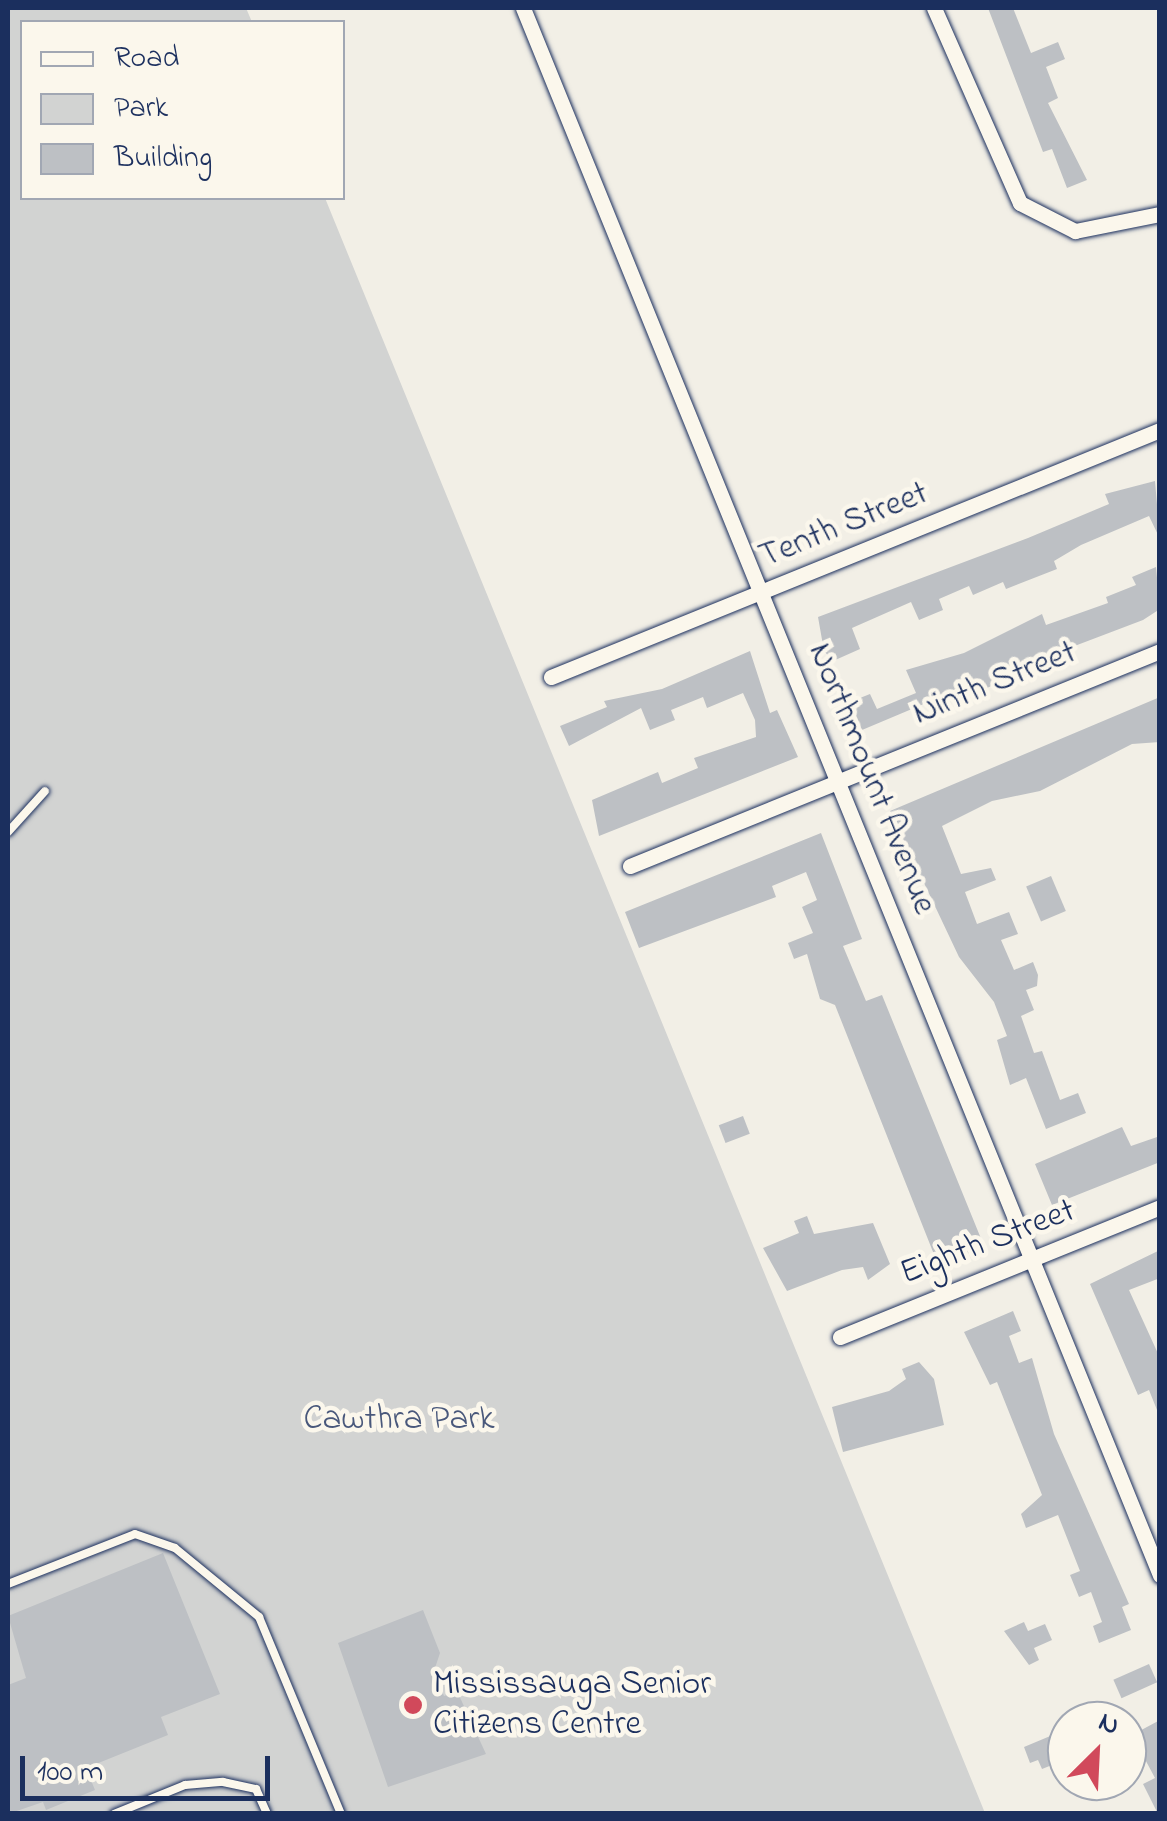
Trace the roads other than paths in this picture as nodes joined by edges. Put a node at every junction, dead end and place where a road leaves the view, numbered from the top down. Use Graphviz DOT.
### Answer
graph roads {
  1 [pos="523,8"];
  2 [pos="934,8"];
  3 [pos="1158,220"];
  4 [pos="1160,430"];
  5 [pos="762,592"];
  6 [pos="1160,650"];
  7 [pos="551,677"];
  8 [pos="840,778"];
  9 [pos="44,791"];
  10 [pos="8,832"];
  11 [pos="630,866"];
  12 [pos="1160,1208"];
  13 [pos="1031,1260"];
  14 [pos="840,1337"];
  15 [pos="1160,1575"];
  16 [pos="8,1584"];
  17 [pos="114,1814"];
  18 [pos="268,1814"];
  19 [pos="341,1814"];
  1 -- 5 [label="street, Northmount Avenue"];
  2 -- 3 [label="street"];
  4 -- 5 [label="street, Tenth Street"];
  5 -- 7 [label="street, Tenth Street"];
  5 -- 8 [label="street, Northmount Avenue"];
  6 -- 8 [label="street, Ninth Street"];
  8 -- 11 [label="street, Ninth Street"];
  8 -- 13 [label="street, Northmount Avenue"];
  9 -- 10 [label="lane"];
  12 -- 13 [label="street, Eighth Street"];
  13 -- 14 [label="street, Eighth Street"];
  13 -- 15 [label="street, Northmount Avenue"];
  16 -- 19 [label="lane"];
  17 -- 18 [label="lane"];
}
